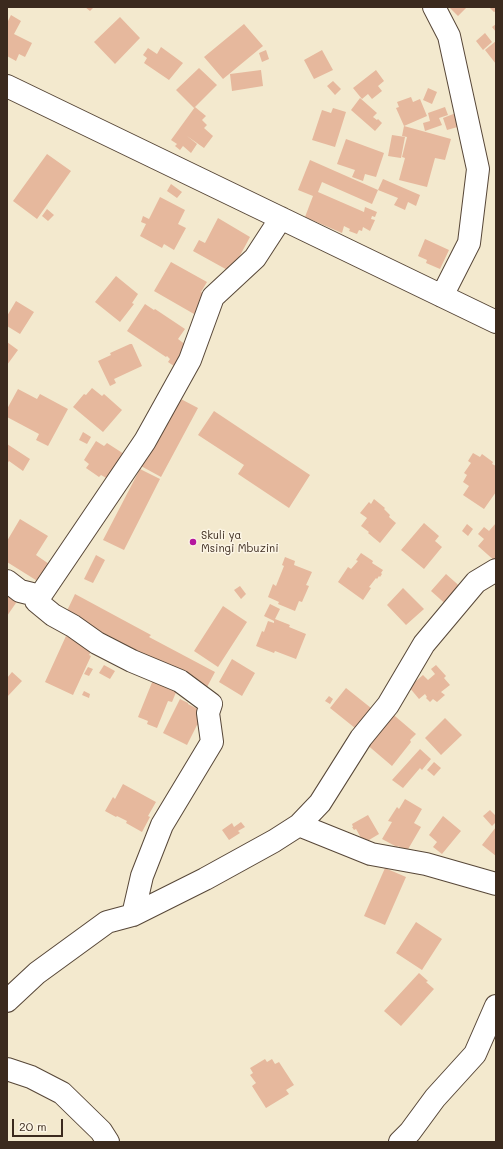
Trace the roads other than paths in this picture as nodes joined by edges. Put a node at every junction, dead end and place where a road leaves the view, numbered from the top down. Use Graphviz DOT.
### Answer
graph roads {
  1 [pos="434,7"];
  2 [pos="7,86"];
  3 [pos="281,218"];
  4 [pos="442,296"];
  5 [pos="496,322"];
  6 [pos="496,570"];
  7 [pos="7,581"];
  8 [pos="35,594"];
  9 [pos="299,825"];
  10 [pos="496,884"];
  11 [pos="133,915"];
  12 [pos="7,1001"];
  13 [pos="496,1006"];
  14 [pos="7,1070"];
  15 [pos="108,1142"];
  16 [pos="400,1142"];
  1 -- 4 [label="street"];
  2 -- 3 [label="street"];
  3 -- 4 [label="street"];
  3 -- 8 [label="street"];
  4 -- 5 [label="street"];
  6 -- 9 [label="street"];
  7 -- 8 [label="street"];
  8 -- 11 [label="street"];
  9 -- 10 [label="street"];
  9 -- 11 [label="street"];
  11 -- 12 [label="street"];
  13 -- 16 [label="street"];
  14 -- 15 [label="street"];
}
